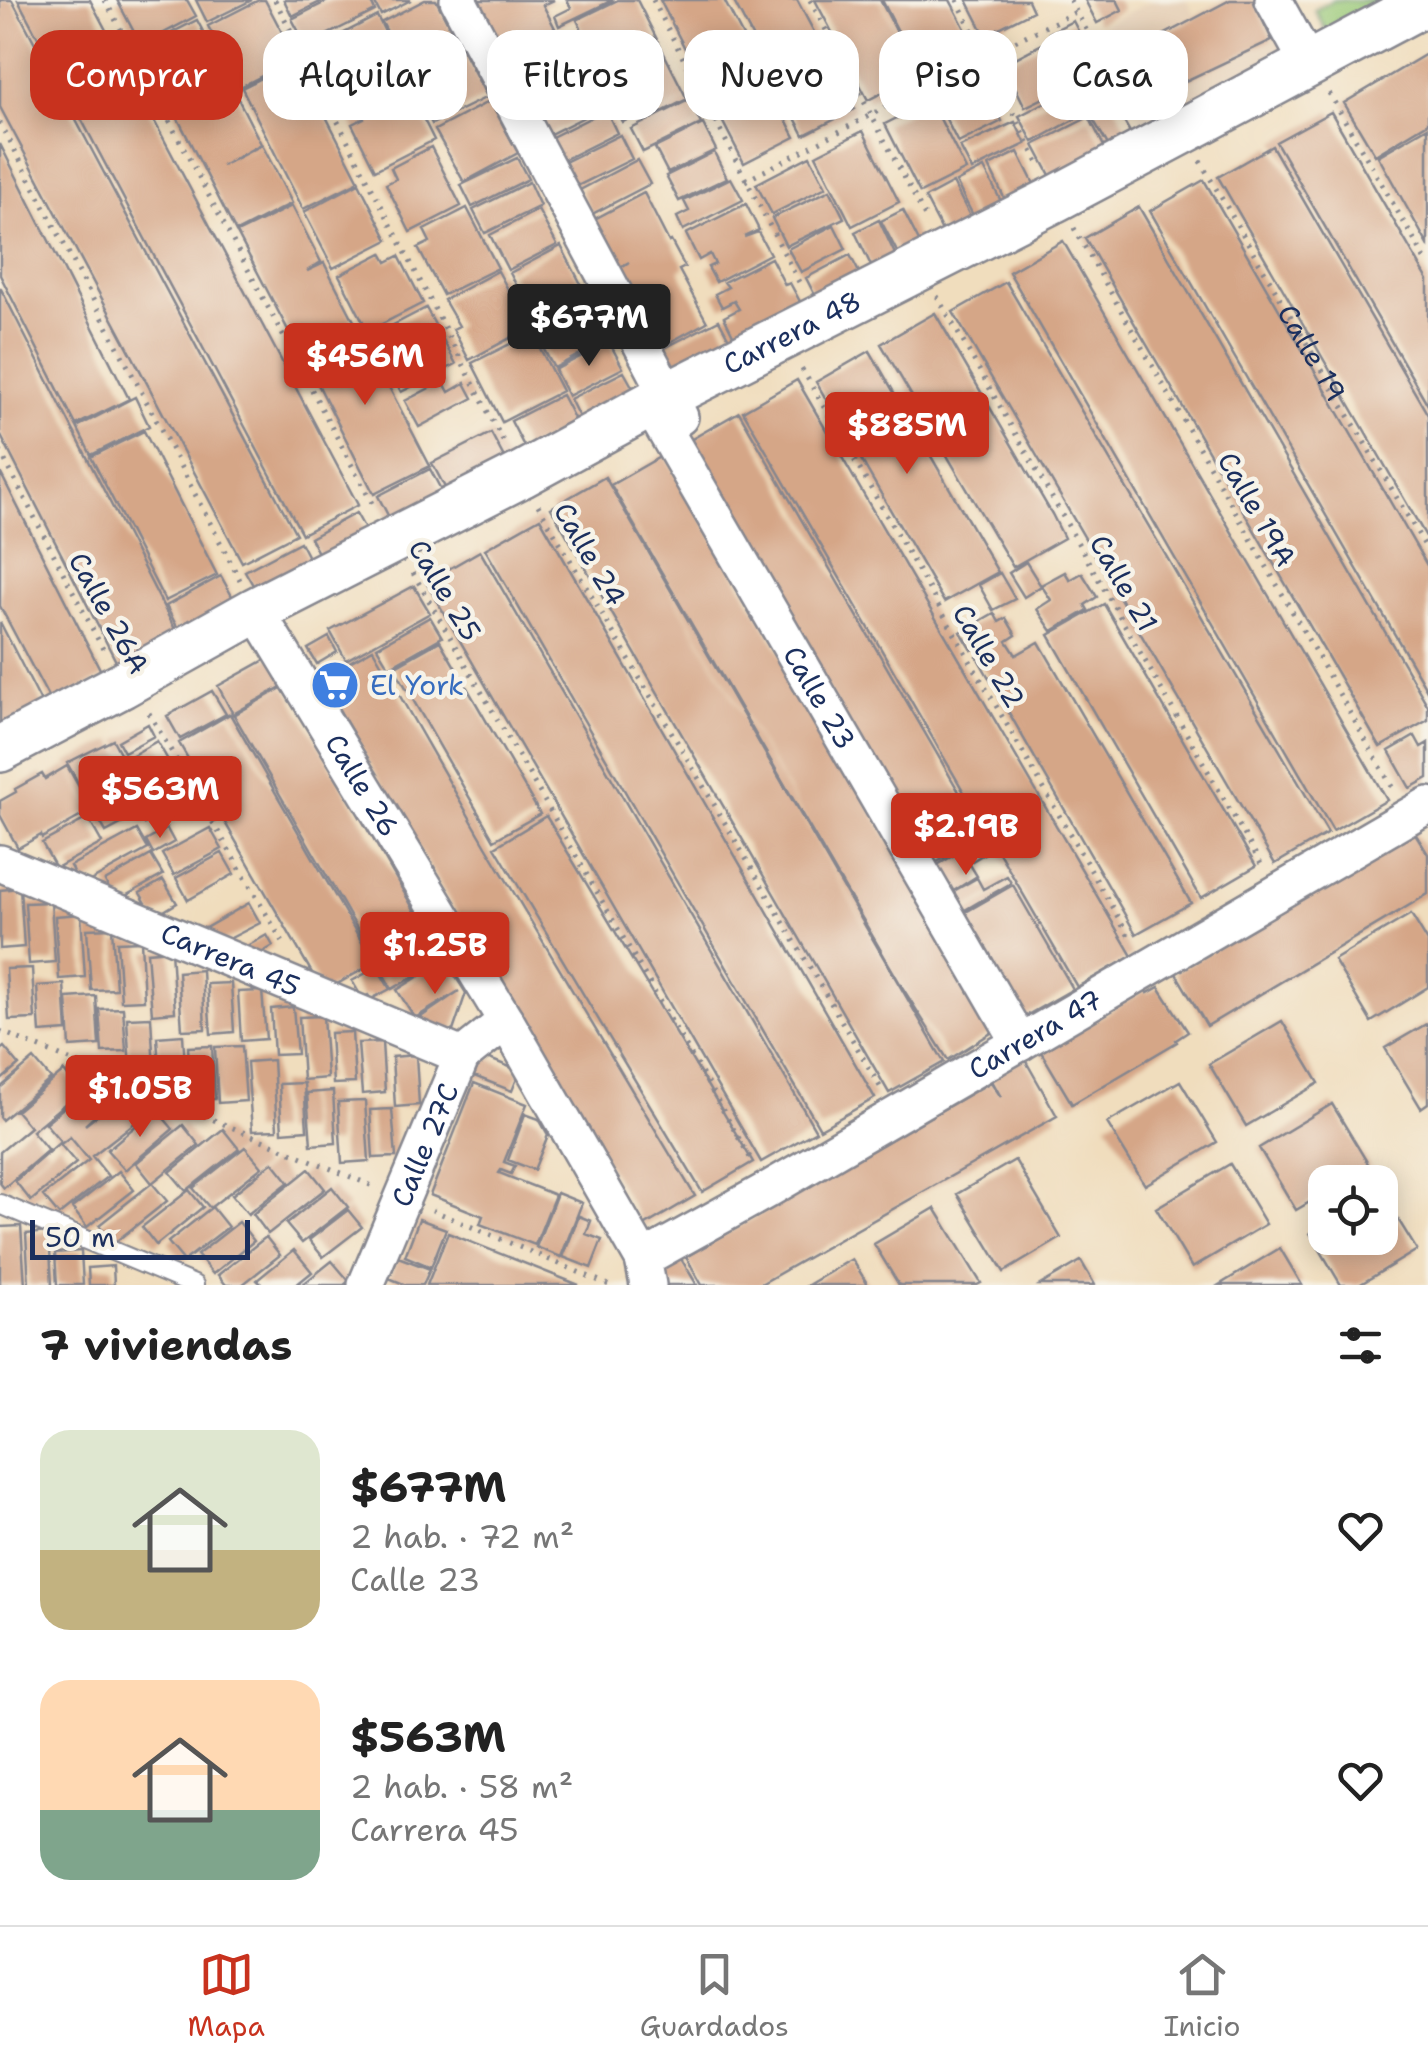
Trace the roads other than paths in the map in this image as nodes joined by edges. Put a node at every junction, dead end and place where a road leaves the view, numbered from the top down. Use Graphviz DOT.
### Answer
graph roads {
  1 [pos="458,0"];
  2 [pos="1273,0"];
  3 [pos="1428,1"];
  4 [pos="1428,31"];
  5 [pos="1317,76"];
  6 [pos="1064,210"];
  7 [pos="940,274"];
  8 [pos="667,413"];
  9 [pos="263,623"];
  10 [pos="133,695"];
  11 [pos="0,749"];
  12 [pos="0,778"];
  13 [pos="1419,810"];
  14 [pos="0,862"];
  15 [pos="506,1021"];
  16 [pos="1020,1043"];
  17 [pos="462,1056"];
  18 [pos="0,1204"];
  19 [pos="645,1272"];
  20 [pos="194,1285"];
  21 [pos="366,1285"];
  1 -- 8 [label="street, Calle 23"];
  2 -- 5 [label="street"];
  3 -- 5 [label="street, Carrera 48"];
  4 -- 5 [label="street, Carrera 48"];
  5 -- 6 [label="street, Carrera 48"];
  5 -- 6 [label="street, Carrera 48"];
  6 -- 7 [label="street, Carrera 48"];
  7 -- 8 [label="street, Carrera 48"];
  7 -- 8 [label="street, Carrera 48"];
  8 -- 9 [label="street, Carrera 48"];
  8 -- 16 [label="street, Calle 23"];
  9 -- 10 [label="street, Carrera 48"];
  9 -- 15 [label="street, Calle 26"];
  10 -- 11 [label="street, Carrera 48"];
  10 -- 12 [label="street, Carrera 48"];
  13 -- 16 [label="street, Carrera 47"];
  14 -- 17 [label="street, Carrera 45"];
  15 -- 17 [label="street, Calle 27C"];
  15 -- 19 [label="street, Calle 26"];
  16 -- 19 [label="street, Carrera 47"];
  17 -- 21 [label="street, Calle 27C"];
  18 -- 20 [label="lane"];
}
